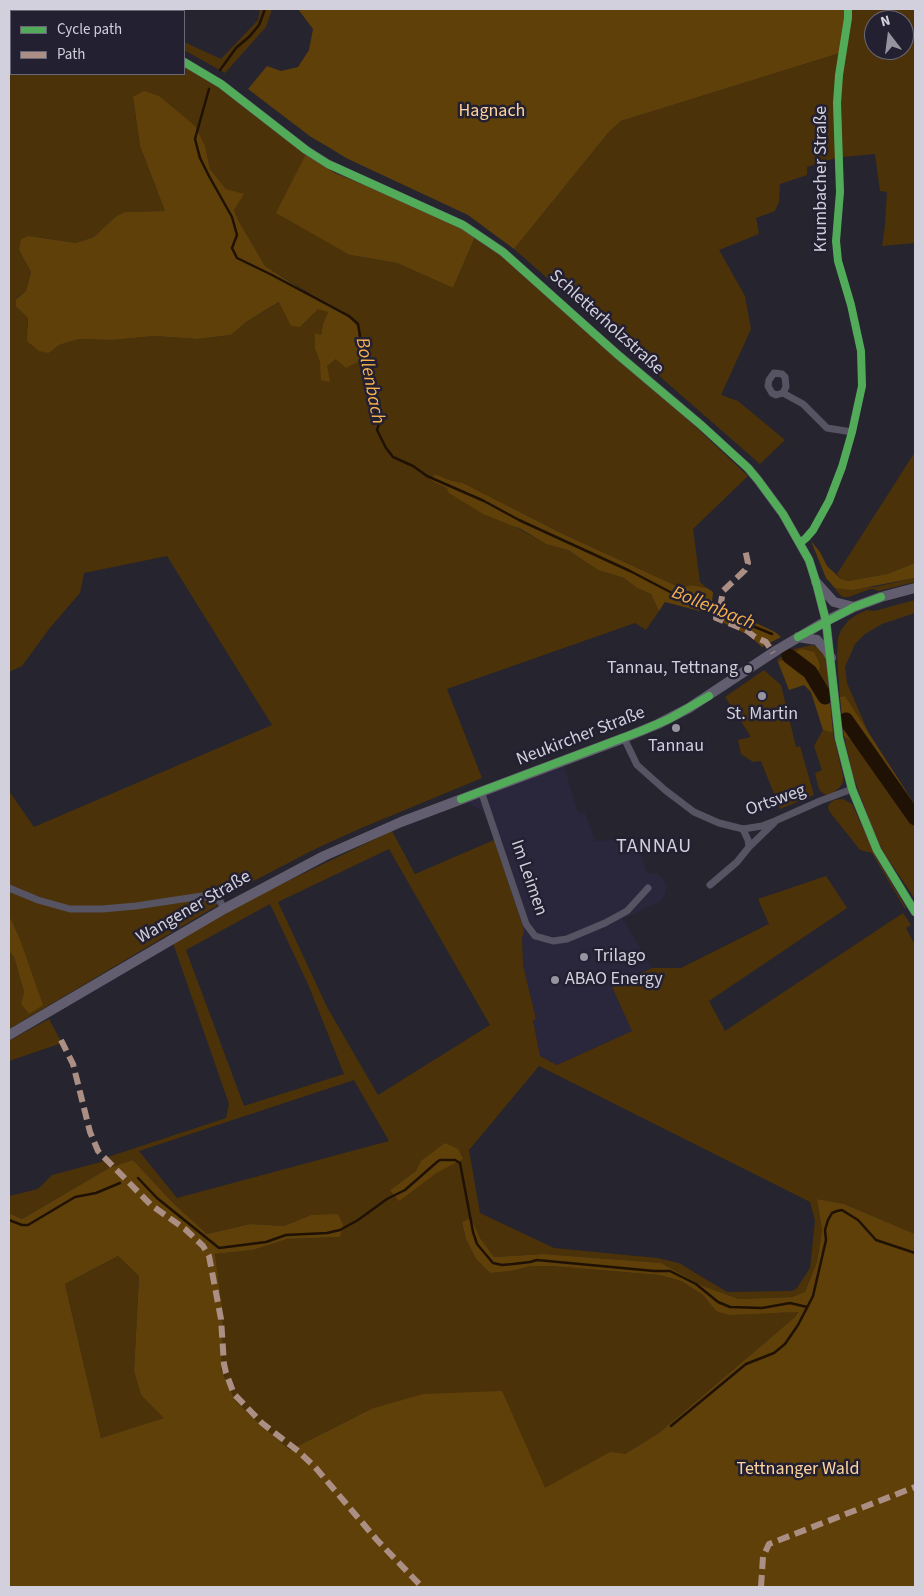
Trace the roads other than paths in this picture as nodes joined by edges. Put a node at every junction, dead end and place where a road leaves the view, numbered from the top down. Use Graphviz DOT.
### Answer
graph roads {
  1 [pos="848,9"];
  2 [pos="185,63"];
  3 [pos="783,393"];
  4 [pos="852,432"];
  5 [pos="800,543"];
  6 [pos="816,582"];
  7 [pos="915,588"];
  8 [pos="854,607"];
  9 [pos="826,621"];
  10 [pos="798,637"];
  11 [pos="831,658"];
  12 [pos="624,738"];
  13 [pos="852,789"];
  14 [pos="481,791"];
  15 [pos="775,821"];
  16 [pos="401,822"];
  17 [pos="743,829"];
  18 [pos="749,847"];
  19 [pos="710,885"];
  20 [pos="9,888"];
  21 [pos="648,888"];
  22 [pos="224,908"];
  23 [pos="915,912"];
  24 [pos="9,1035"];
  1 -- 4 [label="street, Krumbacher Straße"];
  2 -- 5 [label="street, Schletterholzstraße"];
  3 -- 4 [label="street"];
  4 -- 5 [label="street, Krumbacher Straße"];
  5 -- 6 [label="street, Schletterholzstraße"];
  6 -- 8 [label="main road"];
  6 -- 9 [label="street, Schletterholzstraße"];
  7 -- 8 [label="main road, Neukircher Straße"];
  8 -- 9 [label="main road, Neukircher Straße"];
  9 -- 10 [label="main road, Neukircher Straße"];
  9 -- 11 [label="street, Schletterholzstraße"];
  10 -- 11 [label="main road"];
  10 -- 12 [label="main road, Neukircher Straße"];
  11 -- 13 [label="street, Schletterholzstraße"];
  12 -- 14 [label="main road, Neukircher Straße"];
  12 -- 17 [label="street, Ortsweg"];
  13 -- 15 [label="street, Ortsweg"];
  13 -- 23 [label="street, Schletterholzstraße"];
  14 -- 16 [label="main road, Neukircher Straße"];
  14 -- 21 [label="street, Im Leimen"];
  15 -- 17 [label="street, Ortsweg"];
  15 -- 18 [label="street"];
  16 -- 22 [label="main road, Wangener Straße"];
  17 -- 18 [label="street"];
  18 -- 19 [label="street"];
  20 -- 22 [label="street"];
  22 -- 24 [label="main road, Wangener Straße"];
}
